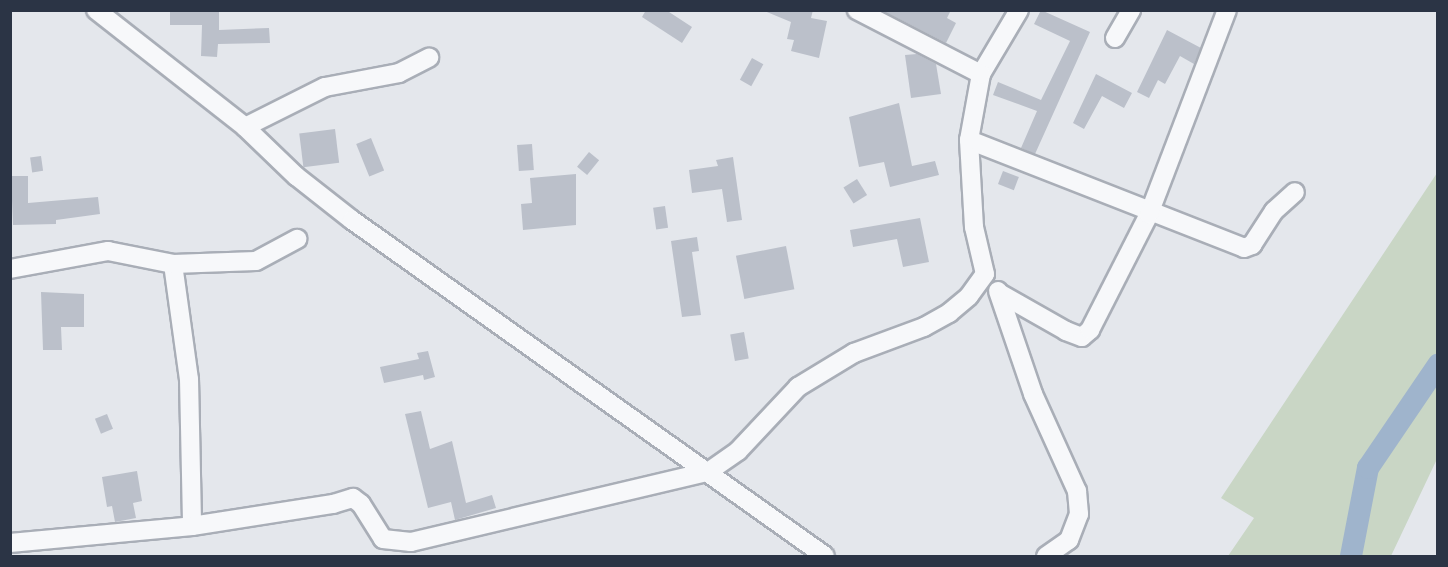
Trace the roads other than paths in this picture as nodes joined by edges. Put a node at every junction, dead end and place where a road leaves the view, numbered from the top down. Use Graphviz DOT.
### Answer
graph roads {
  1 [pos="96,10"];
  2 [pos="857,10"];
  3 [pos="1018,10"];
  4 [pos="1131,10"];
  5 [pos="1227,10"];
  6 [pos="1115,38"];
  7 [pos="429,58"];
  8 [pos="981,74"];
  9 [pos="245,127"];
  10 [pos="969,140"];
  11 [pos="1295,192"];
  12 [pos="1149,214"];
  13 [pos="297,239"];
  14 [pos="173,264"];
  15 [pos="10,269"];
  16 [pos="985,274"];
  17 [pos="1001,294"];
  18 [pos="708,472"];
  19 [pos="192,526"];
  20 [pos="10,543"];
  21 [pos="825,556"];
  22 [pos="1046,556"];
  1 -- 9 [label="street"];
  2 -- 8 [label="street"];
  3 -- 8 [label="street"];
  4 -- 6 [label="street"];
  5 -- 12 [label="street"];
  7 -- 9 [label="street"];
  8 -- 10 [label="street"];
  9 -- 18 [label="street"];
  10 -- 12 [label="street"];
  10 -- 16 [label="street"];
  11 -- 12 [label="street"];
  12 -- 17 [label="street"];
  13 -- 14 [label="street"];
  14 -- 15 [label="street"];
  14 -- 19 [label="street"];
  16 -- 17 [label="street"];
  16 -- 18 [label="street"];
  17 -- 22 [label="street"];
  18 -- 19 [label="street"];
  18 -- 21 [label="street"];
  19 -- 20 [label="street"];
}
